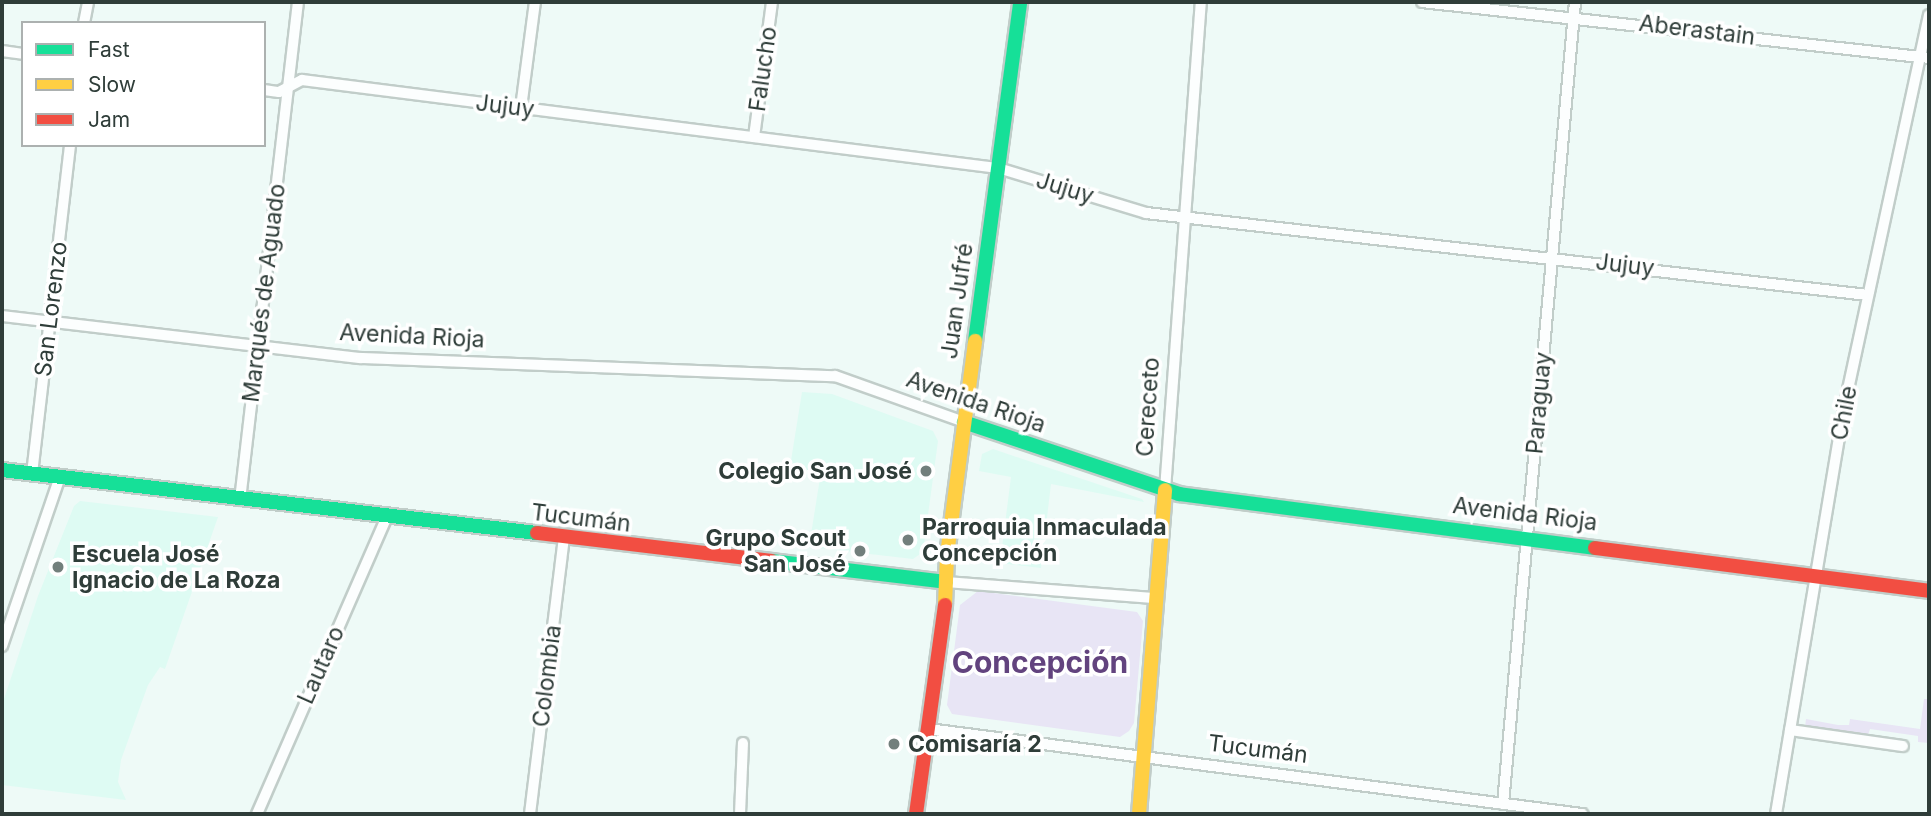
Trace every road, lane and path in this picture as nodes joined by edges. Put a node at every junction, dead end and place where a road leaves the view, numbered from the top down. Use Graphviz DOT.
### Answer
graph roads {
  1 [pos="88,2"];
  2 [pos="298,2"];
  3 [pos="535,2"];
  4 [pos="772,2"];
  5 [pos="1020,2"];
  6 [pos="1201,2"];
  7 [pos="1422,2"];
  8 [pos="1575,2"];
  9 [pos="1929,15"];
  10 [pos="1574,16"];
  11 [pos="85,21"];
  12 [pos="2,51"];
  13 [pos="21,54"];
  14 [pos="1925,57"];
  15 [pos="288,87"];
  16 [pos="266,90"];
  17 [pos="521,108"];
  18 [pos="754,137"];
  19 [pos="70,147"];
  20 [pos="998,168"];
  21 [pos="1183,217"];
  22 [pos="1552,256"];
  23 [pos="1868,295"];
  24 [pos="2,316"];
  25 [pos="49,323"];
  26 [pos="258,347"];
  27 [pos="964,422"];
  28 [pos="2,470"];
  29 [pos="32,474"];
  30 [pos="60,477"];
  31 [pos="1165,489"];
  32 [pos="240,500"];
  33 [pos="387,517"];
  34 [pos="1527,537"];
  35 [pos="564,538"];
  36 [pos="1815,576"];
  37 [pos="946,582"];
  38 [pos="1929,591"];
  39 [pos="1156,598"];
  40 [pos="2,646"];
  41 [pos="928,729"];
  42 [pos="1790,730"];
  43 [pos="743,743"];
  44 [pos="1903,746"];
  45 [pos="1144,757"];
  46 [pos="1503,804"];
  47 [pos="257,814"];
  48 [pos="530,814"];
  49 [pos="740,814"];
  50 [pos="916,814"];
  51 [pos="1139,814"];
  52 [pos="1582,814"];
  53 [pos="1776,814"];
  1 -- 11 [label="street"];
  2 -- 15 [label="street, Marqués de Aguado"];
  3 -- 17 [label="street"];
  4 -- 18 [label="street, Falucho"];
  5 -- 20 [label="main road, Juan Jufré"];
  6 -- 21 [label="street, Cereceto"];
  7 -- 10 [label="street, Aberastain"];
  8 -- 10 [label="street, Paraguay"];
  9 -- 14 [label="street, Chile"];
  10 -- 14 [label="street, Aberastain"];
  10 -- 22 [label="street, Paraguay"];
  12 -- 13 [label="street"];
  14 -- 23 [label="street, Chile"];
  15 -- 16 [label="street, Jujuy"];
  15 -- 17 [label="street, Jujuy"];
  15 -- 26 [label="street, Marqués de Aguado"];
  17 -- 18 [label="street, Jujuy"];
  18 -- 20 [label="street, Jujuy"];
  19 -- 25 [label="street, San Lorenzo"];
  20 -- 21 [label="street, Jujuy"];
  20 -- 27 [label="main road, Juan Jufré"];
  21 -- 22 [label="street, Jujuy"];
  21 -- 31 [label="street, Cereceto"];
  22 -- 23 [label="street, Jujuy"];
  22 -- 34 [label="street, Paraguay"];
  23 -- 36 [label="street, Chile"];
  24 -- 25 [label="street, Avenida Rioja"];
  25 -- 26 [label="street, Avenida Rioja"];
  25 -- 29 [label="street, San Lorenzo"];
  26 -- 27 [label="street, Avenida Rioja"];
  26 -- 32 [label="street, Marqués de Aguado"];
  27 -- 31 [label="main road, Avenida Rioja"];
  27 -- 37 [label="main road, Juan Jufré"];
  28 -- 29 [label="main road, Tucumán"];
  29 -- 30 [label="main road, Tucumán"];
  30 -- 32 [label="main road, Tucumán"];
  30 -- 40 [label="street"];
  31 -- 34 [label="main road, Avenida Rioja"];
  31 -- 39 [label="main road, Cereceto"];
  32 -- 33 [label="main road, Tucumán"];
  33 -- 35 [label="main road, Tucumán"];
  33 -- 47 [label="street, Lautaro"];
  34 -- 36 [label="main road, Avenida Rioja"];
  34 -- 46 [label="street, Paraguay"];
  35 -- 37 [label="main road, Tucumán"];
  35 -- 48 [label="street, Colombia"];
  36 -- 38 [label="main road, Avenida Rioja"];
  36 -- 42 [label="street, Chile"];
  37 -- 39 [label="street, Tucumán"];
  37 -- 41 [label="main road, Juan Jufré"];
  39 -- 45 [label="main road, Cereceto"];
  41 -- 45 [label="street, Tucumán"];
  41 -- 50 [label="main road, Juan Jufré"];
  42 -- 44 [label="street"];
  42 -- 53 [label="street, Chile"];
  43 -- 49 [label="street"];
  45 -- 46 [label="street, Tucumán"];
  45 -- 51 [label="main road, Cereceto"];
  46 -- 52 [label="street, Tucumán"];
}
